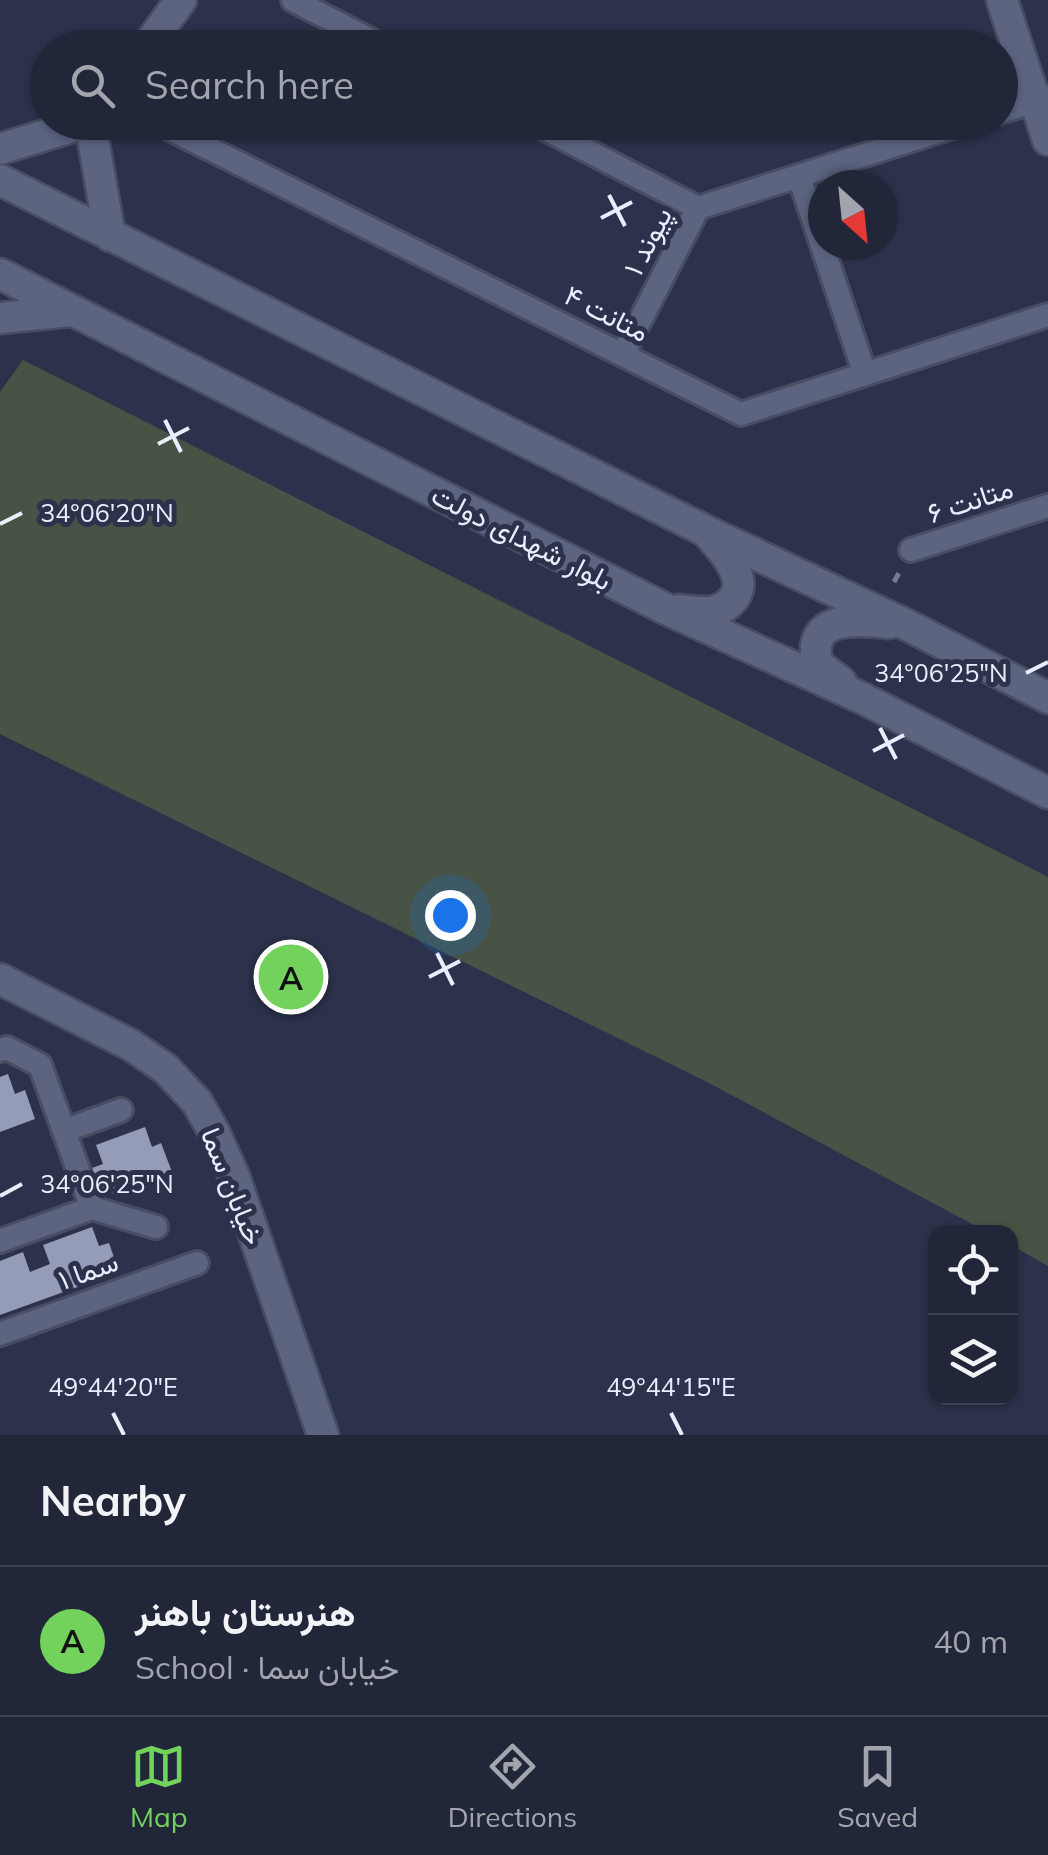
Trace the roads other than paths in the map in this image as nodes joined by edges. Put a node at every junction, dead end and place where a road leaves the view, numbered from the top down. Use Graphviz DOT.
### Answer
graph roads {
  1 [pos="181,0"];
  2 [pos="294,0"];
  3 [pos="1002,0"];
  4 [pos="159,30"];
  5 [pos="352,30"];
  6 [pos="1014,30"];
  7 [pos="1018,40"];
  8 [pos="1042,99"];
  9 [pos="1018,106"];
  10 [pos="30,139"];
  11 [pos="92,140"];
  12 [pos="192,140"];
  13 [pos="567,140"];
  14 [pos="912,140"];
  15 [pos="1048,140"];
  16 [pos="0,148"];
  17 [pos="799,176"];
  18 [pos="0,180"];
  19 [pos="698,208"];
  20 [pos="110,236"];
  21 [pos="0,274"];
  22 [pos="70,311"];
  23 [pos="1048,315"];
  24 [pos="0,318"];
  25 [pos="622,354"];
  26 [pos="865,374"];
  27 [pos="1048,506"];
  28 [pos="706,530"];
  29 [pos="911,550"];
  30 [pos="666,608"];
  31 [pos="906,625"];
  32 [pos="1048,698"];
  33 [pos="864,699"];
  34 [pos="1048,793"];
  35 [pos="0,980"];
  36 [pos="0,1050"];
  37 [pos="121,1110"];
  38 [pos="64,1131"];
  39 [pos="92,1208"];
  40 [pos="156,1227"];
  41 [pos="0,1241"];
  42 [pos="197,1263"];
  43 [pos="0,1334"];
  44 [pos="323,1435"];
  1 -- 4 [label="main road"];
  2 -- 5 [label="street"];
  3 -- 6 [label="main road"];
  7 -- 8 [label="main road"];
  8 -- 9 [label="street"];
  8 -- 15 [label="main road"];
  10 -- 16 [label="main road"];
  11 -- 20 [label="main road"];
  12 -- 25 [label="street, متانت ۴"];
  13 -- 19 [label="street"];
  14 -- 17 [label="street"];
  17 -- 19 [label="street"];
  17 -- 26 [label="street"];
  18 -- 20 [label="main road"];
  19 -- 25 [label="street, پیوند ۱"];
  20 -- 28 [label="main road"];
  21 -- 22 [label="main road, بلوار شهدای دولت"];
  22 -- 24 [label="main road"];
  22 -- 30 [label="main road, بلوار شهدای دولت"];
  23 -- 26 [label="street, متانت ۴"];
  25 -- 26 [label="street, متانت ۴"];
  27 -- 29 [label="street, متانت ۶"];
  28 -- 30 [label="main road"];
  28 -- 31 [label="main road"];
  30 -- 33 [label="main road, بلوار شهدای دولت"];
  31 -- 32 [label="main road"];
  31 -- 33 [label="main road"];
  33 -- 34 [label="main road, بلوار شهدای دولت"];
  35 -- 44 [label="main road, خیابان سما"];
  36 -- 38 [label="street"];
  37 -- 38 [label="street"];
  38 -- 39 [label="street"];
  39 -- 40 [label="street"];
  39 -- 41 [label="street"];
  42 -- 43 [label="street, سما ۱"];
}
